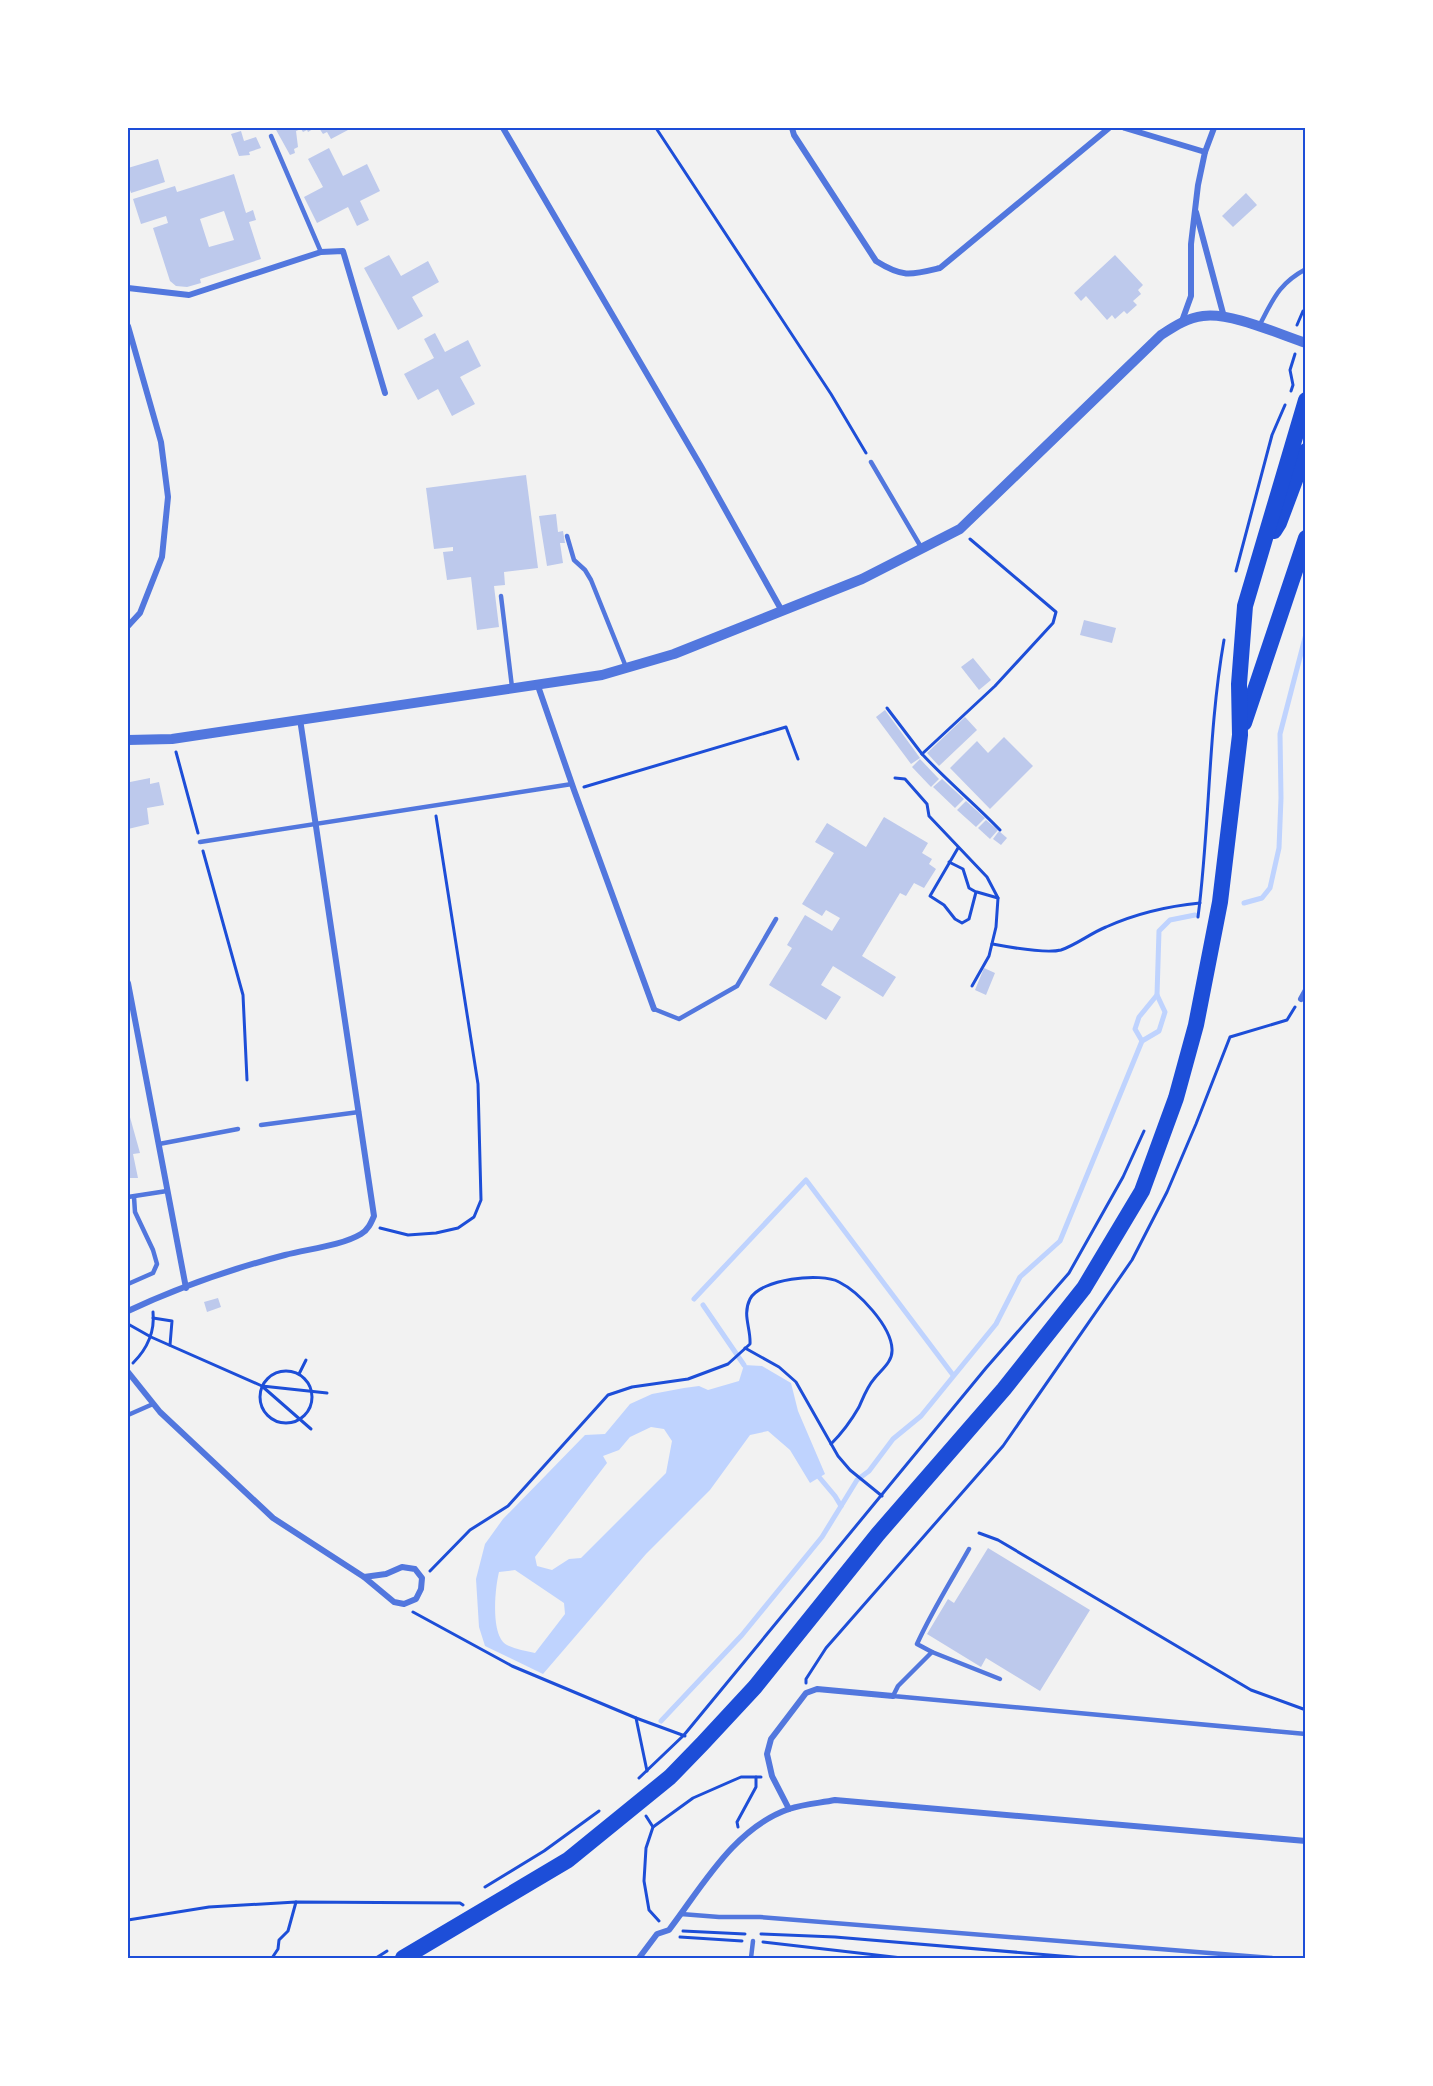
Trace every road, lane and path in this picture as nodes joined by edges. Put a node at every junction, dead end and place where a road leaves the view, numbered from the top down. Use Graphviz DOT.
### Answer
graph roads {
  1 [pos="503,128"];
  2 [pos="656,128"];
  3 [pos="792,128"];
  4 [pos="1109,128"];
  5 [pos="1125,128"];
  6 [pos="1214,128"];
  7 [pos="271,136"];
  8 [pos="1205,152"];
  9 [pos="1195,206"];
  10 [pos="321,252"];
  11 [pos="1305,270"];
  12 [pos="128,288"];
  13 [pos="1224,317"];
  14 [pos="1182,321"];
  15 [pos="128,326"];
  16 [pos="1259,326"];
  17 [pos="1305,343"];
  18 [pos="1290,370"];
  19 [pos="385,393"];
  20 [pos="1297,398"];
  21 [pos="1286,404"];
  22 [pos="1305,451"];
  23 [pos="871,462"];
  24 [pos="960,529"];
  25 [pos="567,536"];
  26 [pos="1305,538"];
  27 [pos="1261,549"];
  28 [pos="922,550"];
  29 [pos="1235,577"];
  30 [pos="501,596"];
  31 [pos="782,611"];
  32 [pos="128,626"];
  33 [pos="1225,635"];
  34 [pos="627,669"];
  35 [pos="538,686"];
  36 [pos="512,690"];
  37 [pos="887,708"];
  38 [pos="300,719"];
  39 [pos="1240,735"];
  40 [pos="172,739"];
  41 [pos="128,740"];
  42 [pos="922,754"];
  43 [pos="798,759"];
  44 [pos="895,778"];
  45 [pos="573,787"];
  46 [pos="435,807"];
  47 [pos="316,825"];
  48 [pos="1000,830"];
  49 [pos="200,842"];
  50 [pos="958,847"];
  51 [pos="949,862"];
  52 [pos="976,892"];
  53 [pos="998,898"];
  54 [pos="1200,903"];
  55 [pos="776,919"];
  56 [pos="1197,923"];
  57 [pos="991,944"];
  58 [pos="128,983"];
  59 [pos="972,986"];
  60 [pos="1305,990"];
  61 [pos="129,998"];
  62 [pos="1301,999"];
  63 [pos="654,1009"];
  64 [pos="247,1080"];
  65 [pos="359,1112"];
  66 [pos="261,1125"];
  67 [pos="1147,1126"];
  68 [pos="238,1129"];
  69 [pos="159,1144"];
  70 [pos="167,1191"];
  71 [pos="128,1197"];
  72 [pos="134,1197"];
  73 [pos="369,1226"];
  74 [pos="128,1284"];
  75 [pos="186,1288"];
  76 [pos="151,1300"];
  77 [pos="128,1311"];
  78 [pos="153,1317"];
  79 [pos="128,1324"];
  80 [pos="151,1336"];
  81 [pos="170,1345"];
  82 [pos="745,1348"];
  83 [pos="306,1360"];
  84 [pos="128,1370"];
  85 [pos="299,1374"];
  86 [pos="262,1386"];
  87 [pos="313,1392"];
  88 [pos="327,1393"];
  89 [pos="153,1404"];
  90 [pos="128,1415"];
  91 [pos="302,1419"];
  92 [pos="312,1429"];
  93 [pos="831,1444"];
  94 [pos="882,1496"];
  95 [pos="979,1533"];
  96 [pos="969,1549"];
  97 [pos="364,1577"];
  98 [pos="422,1578"];
  99 [pos="394,1602"];
  100 [pos="932,1652"];
  101 [pos="1000,1679"];
  102 [pos="893,1696"];
  103 [pos="1305,1710"];
  104 [pos="636,1718"];
  105 [pos="1305,1734"];
  106 [pos="684,1735"];
  107 [pos="704,1743"];
  108 [pos="772,1776"];
  109 [pos="756,1777"];
  110 [pos="608,1804"];
  111 [pos="789,1809"];
  112 [pos="742,1840"];
  113 [pos="1305,1841"];
  114 [pos="479,1891"];
  115 [pos="470,1897"];
  116 [pos="296,1902"];
  117 [pos="460,1903"];
  118 [pos="451,1909"];
  119 [pos="681,1914"];
  120 [pos="474,1916"];
  121 [pos="128,1920"];
  122 [pos="669,1930"];
  123 [pos="657,1934"];
  124 [pos="753,1941"];
  125 [pos="399,1952"];
  126 [pos="272,1959"];
  127 [pos="376,1959"];
  128 [pos="639,1959"];
  129 [pos="751,1959"];
  130 [pos="902,1959"];
  131 [pos="1084,1959"];
  132 [pos="1272,1959"];
  1 -- 31 [label="street"];
  2 -- 23 [label="path"];
  3 -- 4 [label="street"];
  5 -- 8 [label="street"];
  6 -- 8 [label="street"];
  7 -- 10 [label="lane"];
  8 -- 9 [label="street"];
  9 -- 13 [label="street"];
  9 -- 14 [label="street"];
  10 -- 12 [label="street"];
  10 -- 19 [label="street"];
  11 -- 16 [label="lane"];
  13 -- 14 [label="street"];
  13 -- 16 [label="street"];
  14 -- 24 [label="street"];
  15 -- 32 [label="street"];
  16 -- 17 [label="street"];
  18 -- 20 [label="path"];
  20 -- 27 [label="highway"];
  21 -- 29 [label="path"];
  22 -- 27 [label="highway"];
  23 -- 28 [label="lane"];
  24 -- 28 [label="street"];
  24 -- 42 [label="path"];
  25 -- 34 [label="lane"];
  26 -- 39 [label="highway"];
  27 -- 39 [label="highway"];
  28 -- 31 [label="street"];
  30 -- 36 [label="lane"];
  31 -- 34 [label="street"];
  33 -- 54 [label="path"];
  34 -- 35 [label="street"];
  35 -- 36 [label="street"];
  35 -- 45 [label="street"];
  36 -- 38 [label="street"];
  37 -- 42 [label="path"];
  38 -- 40 [label="street"];
  38 -- 47 [label="street"];
  39 -- 107 [label="highway"];
  40 -- 41 [label="street"];
  40 -- 49 [label="path"];
  42 -- 48 [label="path"];
  43 -- 45 [label="path"];
  44 -- 50 [label="path"];
  45 -- 46 [label="lane"];
  45 -- 63 [label="street"];
  46 -- 47 [label="lane"];
  46 -- 73 [label="path"];
  47 -- 49 [label="lane"];
  47 -- 65 [label="street"];
  49 -- 64 [label="path"];
  50 -- 51 [label="path"];
  50 -- 53 [label="path"];
  51 -- 52 [label="path"];
  51 -- 52 [label="path"];
  52 -- 53 [label="path"];
  53 -- 57 [label="path"];
  54 -- 56 [label="path"];
  54 -- 57 [label="path"];
  55 -- 63 [label="lane"];
  57 -- 59 [label="path"];
  58 -- 61 [label="street"];
  60 -- 62 [label="street"];
  61 -- 69 [label="street"];
  65 -- 66 [label="lane"];
  65 -- 73 [label="street"];
  67 -- 94 [label="path"];
  68 -- 69 [label="lane"];
  69 -- 70 [label="street"];
  70 -- 72 [label="lane"];
  70 -- 75 [label="street"];
  71 -- 72 [label="lane"];
  72 -- 74 [label="lane"];
  73 -- 75 [label="street"];
  75 -- 76 [label="street"];
  76 -- 77 [label="street"];
  76 -- 78 [label="path"];
  78 -- 80 [label="path"];
  78 -- 81 [label="path"];
  79 -- 80 [label="path"];
  80 -- 81 [label="path"];
  80 -- 84 [label="path"];
  81 -- 86 [label="path"];
  82 -- 93 [label="path"];
  82 -- 93 [label="path"];
  82 -- 98 [label="path"];
  83 -- 85 [label="path"];
  84 -- 89 [label="street"];
  85 -- 86 [label="path"];
  85 -- 87 [label="path"];
  86 -- 87 [label="path"];
  86 -- 91 [label="path"];
  86 -- 91 [label="path"];
  87 -- 88 [label="path"];
  87 -- 91 [label="path"];
  89 -- 90 [label="lane"];
  89 -- 97 [label="street"];
  91 -- 92 [label="path"];
  93 -- 94 [label="path"];
  94 -- 106 [label="path"];
  95 -- 103 [label="path"];
  96 -- 100 [label="lane"];
  97 -- 98 [label="street"];
  97 -- 99 [label="street"];
  98 -- 99 [label="street"];
  99 -- 104 [label="path"];
  100 -- 101 [label="lane"];
  100 -- 102 [label="lane"];
  102 -- 105 [label="lane"];
  102 -- 108 [label="street"];
  104 -- 106 [label="path"];
  104 -- 106 [label="path"];
  106 -- 107 [label="path"];
  107 -- 120 [label="highway"];
  108 -- 109 [label="path"];
  108 -- 111 [label="street"];
  109 -- 112 [label="path"];
  109 -- 122 [label="path"];
  110 -- 114 [label="path"];
  111 -- 112 [label="street"];
  111 -- 113 [label="street"];
  112 -- 119 [label="street"];
  115 -- 117 [label="path"];
  116 -- 117 [label="path"];
  116 -- 121 [label="path"];
  116 -- 126 [label="path"];
  117 -- 118 [label="path"];
  117 -- 120 [label="path"];
  119 -- 122 [label="street"];
  119 -- 132 [label="lane"];
  120 -- 125 [label="highway"];
  122 -- 123 [label="street"];
  122 -- 131 [label="path"];
  123 -- 124 [label="path"];
  123 -- 128 [label="street"];
  124 -- 129 [label="lane"];
  124 -- 130 [label="path"];
  125 -- 127 [label="path"];
}
